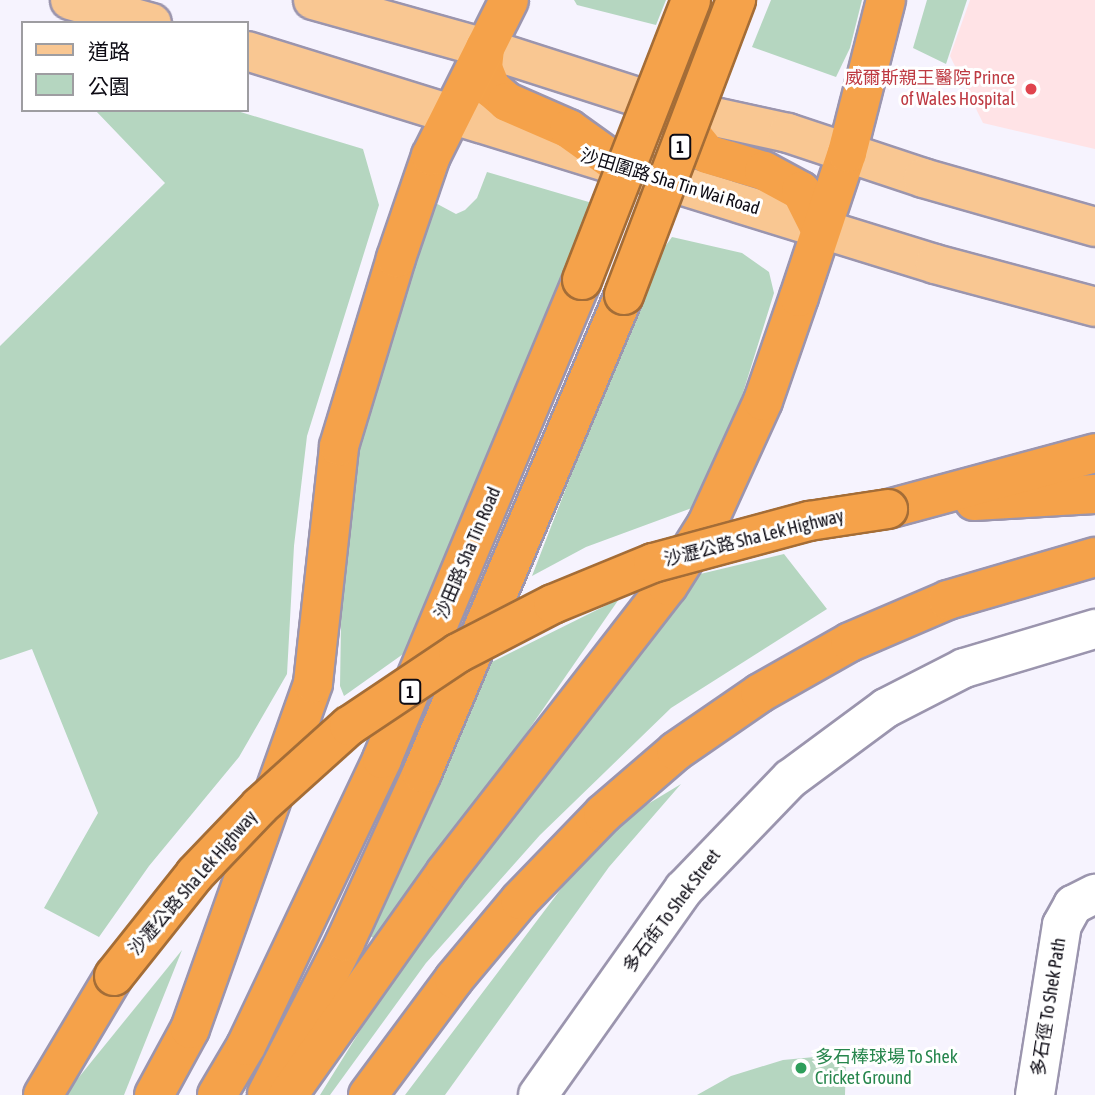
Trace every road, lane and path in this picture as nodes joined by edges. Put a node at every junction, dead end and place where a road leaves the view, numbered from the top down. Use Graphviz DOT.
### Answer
graph roads {
  1 [pos="71,0"];
  2 [pos="313,0"];
  3 [pos="509,0"];
  4 [pos="691,0"];
  5 [pos="736,0"];
  6 [pos="887,0"];
  7 [pos="145,21"];
  8 [pos="485,48"];
  9 [pos="248,51"];
  10 [pos="669,107"];
  11 [pos="451,114"];
  12 [pos="847,153"];
  13 [pos="615,162"];
  14 [pos="1095,227"];
  15 [pos="820,229"];
  16 [pos="1095,307"];
  17 [pos="1095,453"];
  18 [pos="1095,494"];
  19 [pos="888,509"];
  20 [pos="1095,557"];
  21 [pos="1095,629"];
  22 [pos="1095,894"];
  23 [pos="43,1095"];
  24 [pos="154,1095"];
  25 [pos="218,1095"];
  26 [pos="266,1095"];
  27 [pos="288,1095"];
  28 [pos="368,1095"];
  29 [pos="538,1095"];
  30 [pos="1035,1095"];
  1 -- 7 [label="main road"];
  2 -- 8 [label="main road"];
  3 -- 8 [label="highway"];
  4 -- 25 [label="highway, 沙田路 Sha Tin Road / 1, bridge"];
  5 -- 26 [label="highway, 1, bridge"];
  6 -- 12 [label="highway"];
  8 -- 10 [label="main road"];
  8 -- 11 [label="highway"];
  8 -- 13 [label="highway"];
  9 -- 11 [label="main road, 沙田圍路 Sha Tin Wai Road"];
  10 -- 12 [label="main road"];
  10 -- 15 [label="highway"];
  11 -- 13 [label="main road, 沙田圍路 Sha Tin Wai Road"];
  11 -- 24 [label="highway"];
  12 -- 14 [label="main road"];
  12 -- 15 [label="highway"];
  13 -- 15 [label="main road, 沙田圍路 Sha Tin Wai Road"];
  15 -- 16 [label="main road, 沙田圍路 Sha Tin Wai Road"];
  15 -- 27 [label="highway"];
  17 -- 19 [label="highway"];
  18 -- 19 [label="highway, 沙瀝公路 Sha Lek Highway"];
  19 -- 23 [label="highway, 沙瀝公路 Sha Lek Highway, bridge"];
  20 -- 28 [label="highway"];
  21 -- 29 [label="street, 多石街 To Shek Street"];
  22 -- 30 [label="street, 多石徑 To Shek Path"];
}
